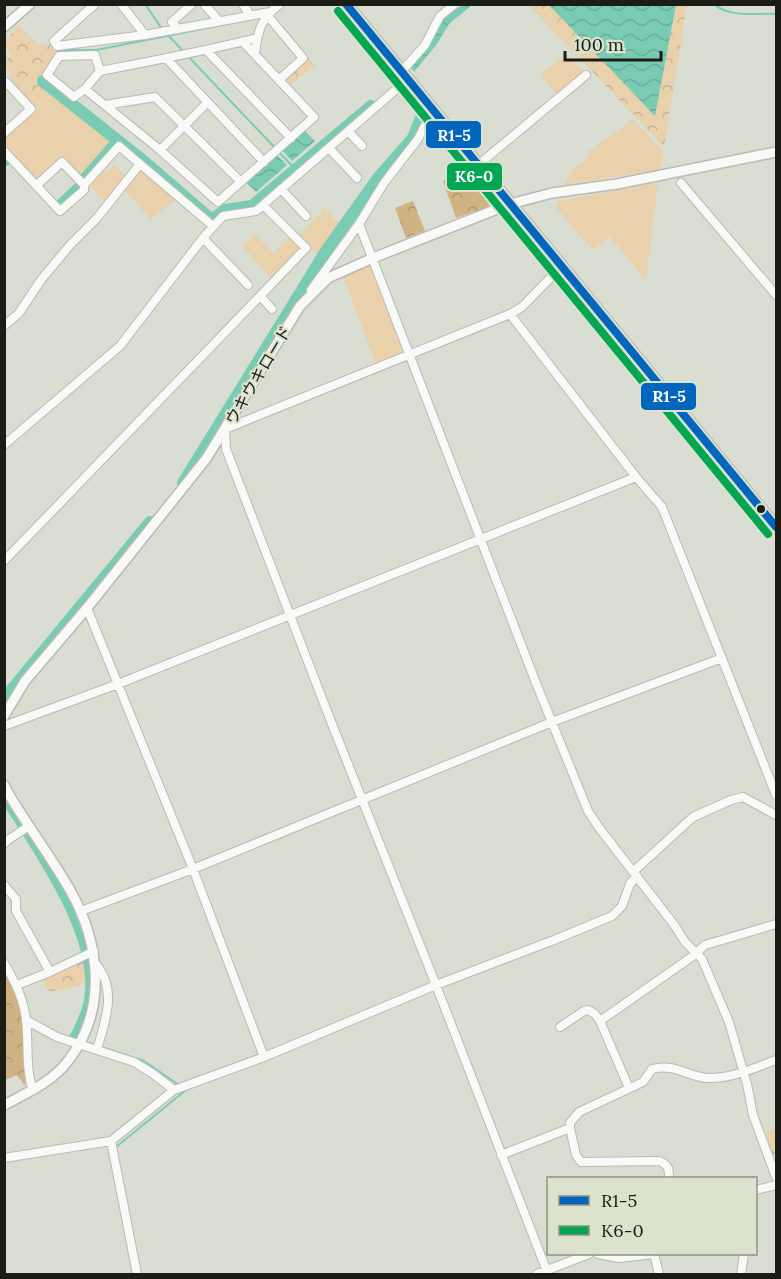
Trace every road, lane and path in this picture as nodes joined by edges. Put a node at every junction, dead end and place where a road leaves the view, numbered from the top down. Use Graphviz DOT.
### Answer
graph roads {
  1 [pos="30,4"];
  2 [pos="95,4"];
  3 [pos="121,4"];
  4 [pos="192,4"];
  5 [pos="204,4"];
  6 [pos="243,4"];
  7 [pos="280,4"];
  8 [pos="346,4"];
  9 [pos="455,4"];
  10 [pos="269,13"];
  11 [pos="250,15"];
  12 [pos="219,21"];
  13 [pos="4,27"];
  14 [pos="178,29"];
  15 [pos="145,35"];
  16 [pos="257,38"];
  17 [pos="243,42"];
  18 [pos="207,51"];
  19 [pos="255,53"];
  20 [pos="166,58"];
  21 [pos="100,71"];
  22 [pos="405,75"];
  23 [pos="586,75"];
  24 [pos="280,79"];
  25 [pos="4,83"];
  26 [pos="85,89"];
  27 [pos="207,103"];
  28 [pos="105,105"];
  29 [pos="433,110"];
  30 [pos="184,126"];
  31 [pos="348,130"];
  32 [pos="4,133"];
  33 [pos="291,138"];
  34 [pos="362,146"];
  35 [pos="329,148"];
  36 [pos="160,150"];
  37 [pos="4,151"];
  38 [pos="777,152"];
  39 [pos="264,162"];
  40 [pos="140,164"];
  41 [pos="478,165"];
  42 [pos="357,178"];
  43 [pos="240,181"];
  44 [pos="681,183"];
  45 [pos="37,185"];
  46 [pos="84,185"];
  47 [pos="282,189"];
  48 [pos="510,204"];
  49 [pos="263,205"];
  50 [pos="306,216"];
  51 [pos="359,224"];
  52 [pos="213,226"];
  53 [pos="203,238"];
  54 [pos="372,258"];
  55 [pos="561,267"];
  56 [pos="248,285"];
  57 [pos="777,295"];
  58 [pos="260,296"];
  59 [pos="300,306"];
  60 [pos="272,309"];
  61 [pos="510,314"];
  62 [pos="4,326"];
  63 [pos="408,354"];
  64 [pos="225,429"];
  65 [pos="4,445"];
  66 [pos="636,477"];
  67 [pos="777,527"];
  68 [pos="481,539"];
  69 [pos="4,561"];
  70 [pos="87,608"];
  71 [pos="290,615"];
  72 [pos="722,658"];
  73 [pos="118,684"];
  74 [pos="7,708"];
  75 [pos="4,716"];
  76 [pos="552,722"];
  77 [pos="4,726"];
  78 [pos="5,787"];
  79 [pos="777,795"];
  80 [pos="362,801"];
  81 [pos="777,815"];
  82 [pos="29,826"];
  83 [pos="4,844"];
  84 [pos="193,869"];
  85 [pos="635,873"];
  86 [pos="4,885"];
  87 [pos="81,911"];
  88 [pos="777,924"];
  89 [pos="94,951"];
  90 [pos="695,952"];
  91 [pos="4,963"];
  92 [pos="96,964"];
  93 [pos="50,972"];
  94 [pos="17,984"];
  95 [pos="436,985"];
  96 [pos="26,1020"];
  97 [pos="600,1021"];
  98 [pos="560,1027"];
  99 [pos="78,1045"];
  100 [pos="97,1049"];
  101 [pos="264,1057"];
  102 [pos="777,1060"];
  103 [pos="744,1072"];
  104 [pos="629,1088"];
  105 [pos="33,1090"];
  106 [pos="174,1090"];
  107 [pos="4,1105"];
  108 [pos="570,1128"];
  109 [pos="111,1141"];
  110 [pos="501,1155"];
  111 [pos="4,1158"];
  112 [pos="669,1177"];
  113 [pos="777,1177"];
  114 [pos="777,1185"];
  115 [pos="757,1190"];
  116 [pos="587,1255"];
  117 [pos="605,1255"];
  118 [pos="642,1255"];
  119 [pos="653,1255"];
  120 [pos="744,1255"];
  121 [pos="548,1272"];
  122 [pos="137,1275"];
  123 [pos="537,1275"];
  124 [pos="659,1275"];
  125 [pos="741,1275"];
  1 -- 13 [label="street"];
  2 -- 15 [label="street"];
  3 -- 15 [label="street"];
  4 -- 14 [label="street"];
  5 -- 12 [label="street"];
  6 -- 11 [label="street"];
  7 -- 10 [label="street"];
  8 -- 22 [label="main road"];
  9 -- 22 [label="street"];
  10 -- 11 [label="street"];
  10 -- 16 [label="street"];
  10 -- 24 [label="street"];
  11 -- 12 [label="street"];
  12 -- 14 [label="street"];
  14 -- 15 [label="street"];
  16 -- 17 [label="street"];
  16 -- 19 [label="street"];
  17 -- 18 [label="street"];
  17 -- 19 [label="street"];
  18 -- 20 [label="street"];
  18 -- 33 [label="street"];
  19 -- 24 [label="street"];
  20 -- 21 [label="street"];
  20 -- 27 [label="street"];
  21 -- 26 [label="street"];
  21 -- 26 [label="street"];
  22 -- 29 [label="main road"];
  22 -- 31 [label="street"];
  23 -- 41 [label="street"];
  24 -- 33 [label="street"];
  25 -- 32 [label="street"];
  26 -- 28 [label="street"];
  27 -- 30 [label="street"];
  27 -- 39 [label="street"];
  28 -- 30 [label="street"];
  28 -- 36 [label="street"];
  29 -- 41 [label="main road"];
  29 -- 51 [label="street"];
  30 -- 36 [label="street"];
  30 -- 43 [label="street"];
  31 -- 34 [label="street"];
  31 -- 35 [label="street"];
  33 -- 39 [label="street"];
  35 -- 42 [label="street"];
  35 -- 47 [label="street"];
  36 -- 43 [label="street"];
  37 -- 45 [label="street"];
  38 -- 48 [label="street, ウキウキロード"];
  39 -- 43 [label="street"];
  40 -- 46 [label="street"];
  40 -- 52 [label="street"];
  40 -- 62 [label="street"];
  41 -- 48 [label="main road"];
  44 -- 57 [label="street"];
  45 -- 46 [label="street"];
  45 -- 46 [label="street"];
  47 -- 49 [label="street"];
  47 -- 50 [label="street"];
  48 -- 54 [label="street, ウキウキロード"];
  48 -- 55 [label="main road"];
  49 -- 52 [label="street"];
  49 -- 58 [label="street"];
  51 -- 54 [label="street"];
  51 -- 59 [label="street"];
  52 -- 53 [label="street"];
  53 -- 56 [label="street"];
  53 -- 65 [label="street"];
  54 -- 59 [label="street, ウキウキロード"];
  54 -- 63 [label="street"];
  55 -- 61 [label="street"];
  55 -- 67 [label="main road"];
  58 -- 60 [label="street"];
  58 -- 69 [label="street"];
  59 -- 64 [label="street, ウキウキロード"];
  61 -- 63 [label="street"];
  61 -- 66 [label="street"];
  63 -- 64 [label="street"];
  63 -- 68 [label="street"];
  64 -- 70 [label="street, ウキウキロード"];
  64 -- 71 [label="street"];
  66 -- 68 [label="street"];
  66 -- 72 [label="street"];
  68 -- 71 [label="street"];
  68 -- 76 [label="street"];
  70 -- 73 [label="street"];
  70 -- 74 [label="street, ウキウキロード"];
  71 -- 73 [label="street"];
  71 -- 80 [label="street"];
  72 -- 76 [label="street"];
  72 -- 79 [label="street"];
  73 -- 77 [label="street"];
  73 -- 84 [label="street"];
  74 -- 75 [label="street, ウキウキロード"];
  76 -- 80 [label="street"];
  76 -- 85 [label="street"];
  78 -- 82 [label="street"];
  80 -- 84 [label="street"];
  80 -- 95 [label="street"];
  81 -- 85 [label="street"];
  82 -- 83 [label="street"];
  82 -- 87 [label="street"];
  84 -- 87 [label="street"];
  84 -- 101 [label="street"];
  85 -- 90 [label="street"];
  85 -- 95 [label="street"];
  86 -- 93 [label="street"];
  87 -- 89 [label="street"];
  88 -- 90 [label="street"];
  89 -- 92 [label="street"];
  89 -- 93 [label="street"];
  90 -- 97 [label="street"];
  90 -- 103 [label="street"];
  91 -- 94 [label="street"];
  92 -- 99 [label="street"];
  92 -- 100 [label="street"];
  93 -- 94 [label="street"];
  94 -- 96 [label="street"];
  95 -- 101 [label="street"];
  95 -- 110 [label="street"];
  96 -- 99 [label="street"];
  96 -- 105 [label="street"];
  97 -- 98 [label="street"];
  97 -- 104 [label="street"];
  99 -- 100 [label="street"];
  99 -- 105 [label="street"];
  100 -- 106 [label="street"];
  101 -- 106 [label="street"];
  102 -- 103 [label="street"];
  103 -- 104 [label="street"];
  103 -- 113 [label="street"];
  104 -- 108 [label="street"];
  105 -- 107 [label="street"];
  106 -- 109 [label="street"];
  108 -- 110 [label="street"];
  108 -- 112 [label="street"];
  109 -- 111 [label="street"];
  109 -- 122 [label="street"];
  110 -- 121 [label="street"];
  114 -- 115 [label="street"];
  116 -- 121 [label="street"];
  117 -- 118 [label="street"];
  119 -- 124 [label="street"];
  120 -- 125 [label="street"];
  121 -- 123 [label="street"];
}
